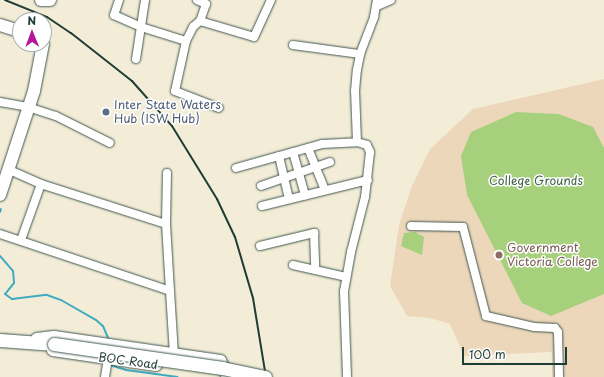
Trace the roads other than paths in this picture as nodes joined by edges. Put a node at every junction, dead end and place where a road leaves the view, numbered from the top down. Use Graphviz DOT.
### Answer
graph roads {
  1 [pos="41,0"];
  2 [pos="50,0"];
  3 [pos="119,0"];
  4 [pos="145,0"];
  5 [pos="197,0"];
  6 [pos="270,0"];
  7 [pos="391,0"];
  8 [pos="377,3"];
  9 [pos="200,21"];
  10 [pos="0,25"];
  11 [pos="141,27"];
  12 [pos="12,29"];
  13 [pos="186,41"];
  14 [pos="293,45"];
  15 [pos="41,52"];
  16 [pos="360,54"];
  17 [pos="136,59"];
  18 [pos="0,102"];
  19 [pos="28,107"];
  20 [pos="219,108"];
  21 [pos="357,142"];
  22 [pos="110,143"];
  23 [pos="308,148"];
  24 [pos="293,152"];
  25 [pos="279,156"];
  26 [pos="330,162"];
  27 [pos="316,167"];
  28 [pos="236,168"];
  29 [pos="8,169"];
  30 [pos="167,173"];
  31 [pos="298,173"];
  32 [pos="284,178"];
  33 [pos="368,180"];
  34 [pos="41,184"];
  35 [pos="261,186"];
  36 [pos="325,190"];
  37 [pos="0,195"];
  38 [pos="305,195"];
  39 [pos="289,199"];
  40 [pos="262,206"];
  41 [pos="166,224"];
  42 [pos="411,226"];
  43 [pos="0,234"];
  44 [pos="22,240"];
  45 [pos="260,246"];
  46 [pos="293,266"];
  47 [pos="315,269"];
  48 [pos="346,276"];
  49 [pos="170,291"];
  50 [pos="6,340"];
  51 [pos="29,343"];
  52 [pos="174,354"];
  53 [pos="108,358"];
  54 [pos="228,376"];
  55 [pos="105,377"];
  56 [pos="265,377"];
  57 [pos="347,377"];
  58 [pos="559,377"];
  1 -- 2 [label="street"];
  3 -- 11 [label="street"];
  4 -- 11 [label="street"];
  5 -- 9 [label="street"];
  6 -- 9 [label="street"];
  7 -- 8 [label="street"];
  8 -- 16 [label="street"];
  9 -- 13 [label="street"];
  10 -- 12 [label="street"];
  11 -- 13 [label="street"];
  11 -- 17 [label="street"];
  13 -- 20 [label="street"];
  14 -- 16 [label="street"];
  15 -- 19 [label="street"];
  16 -- 21 [label="street"];
  18 -- 19 [label="street"];
  19 -- 22 [label="street"];
  19 -- 29 [label="street"];
  21 -- 23 [label="street"];
  21 -- 33 [label="street"];
  23 -- 24 [label="street"];
  23 -- 27 [label="street"];
  24 -- 25 [label="street"];
  24 -- 31 [label="street"];
  25 -- 28 [label="street"];
  25 -- 32 [label="street"];
  26 -- 27 [label="street"];
  27 -- 31 [label="street"];
  27 -- 36 [label="street"];
  29 -- 34 [label="street"];
  29 -- 37 [label="street"];
  30 -- 41 [label="street"];
  31 -- 32 [label="street"];
  31 -- 38 [label="street"];
  32 -- 35 [label="street"];
  32 -- 39 [label="street"];
  33 -- 36 [label="street"];
  33 -- 48 [label="street"];
  34 -- 41 [label="street"];
  34 -- 44 [label="street"];
  36 -- 38 [label="street"];
  38 -- 39 [label="street"];
  39 -- 40 [label="street"];
  41 -- 49 [label="street"];
  42 -- 58 [label="street"];
  43 -- 44 [label="street"];
  44 -- 49 [label="street"];
  45 -- 47 [label="street"];
  46 -- 47 [label="street"];
  47 -- 48 [label="street"];
  48 -- 57 [label="street"];
  49 -- 52 [label="street"];
  50 -- 51 [label="main road"];
  50 -- 52 [label="street"];
  51 -- 53 [label="street, BOC Road"];
  51 -- 56 [label="main road, bridge"];
  52 -- 54 [label="street"];
  53 -- 54 [label="street, BOC Road"];
  53 -- 55 [label="street"];
}
